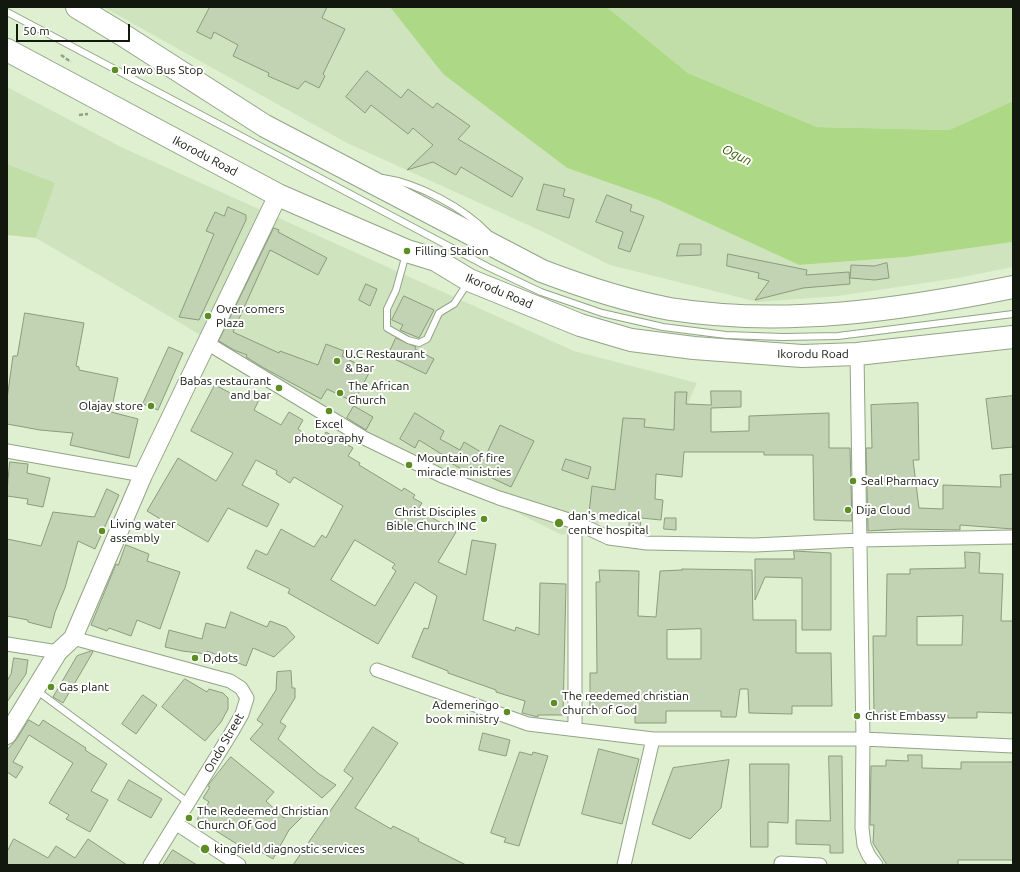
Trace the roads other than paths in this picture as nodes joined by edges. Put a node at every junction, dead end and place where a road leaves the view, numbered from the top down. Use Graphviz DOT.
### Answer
graph roads {
  1 [pos="77,7"];
  2 [pos="7,12"];
  3 [pos="7,50"];
  4 [pos="278,195"];
  5 [pos="407,251"];
  6 [pos="469,280"];
  7 [pos="1013,287"];
  8 [pos="1013,314"];
  9 [pos="1013,337"];
  10 [pos="207,343"];
  11 [pos="857,354"];
  12 [pos="7,451"];
  13 [pos="143,475"];
  14 [pos="575,522"];
  15 [pos="1013,537"];
  16 [pos="860,540"];
  17 [pos="73,638"];
  18 [pos="7,644"];
  19 [pos="58,652"];
  20 [pos="377,670"];
  21 [pos="36,690"];
  22 [pos="575,729"];
  23 [pos="7,735"];
  24 [pos="653,739"];
  25 [pos="864,739"];
  26 [pos="1013,746"];
  27 [pos="189,803"];
  28 [pos="177,824"];
  29 [pos="781,863"];
  30 [pos="150,865"];
  31 [pos="239,865"];
  32 [pos="624,865"];
  33 [pos="820,865"];
  34 [pos="876,865"];
  1 -- 7 [label="highway"];
  2 -- 8 [label="lane"];
  3 -- 4 [label="highway, Ikorodu Road"];
  4 -- 5 [label="highway, Ikorodu Road"];
  4 -- 10 [label="street"];
  5 -- 6 [label="highway, Ikorodu Road"];
  5 -- 6 [label="lane"];
  6 -- 11 [label="highway, Ikorodu Road"];
  9 -- 11 [label="highway, Ikorodu Road"];
  10 -- 13 [label="street"];
  10 -- 14 [label="street"];
  11 -- 16 [label="street"];
  12 -- 13 [label="street"];
  13 -- 17 [label="street"];
  14 -- 16 [label="street"];
  14 -- 22 [label="street"];
  15 -- 16 [label="street"];
  16 -- 25 [label="street"];
  17 -- 19 [label="street"];
  17 -- 27 [label="street, Ondo Street"];
  18 -- 19 [label="street"];
  19 -- 21 [label="street"];
  20 -- 22 [label="street"];
  21 -- 23 [label="street"];
  21 -- 27 [label="lane"];
  22 -- 24 [label="street"];
  24 -- 25 [label="street"];
  24 -- 32 [label="street"];
  25 -- 26 [label="street"];
  25 -- 34 [label="street"];
  27 -- 28 [label="street, Ondo Street"];
  28 -- 30 [label="street, Ondo Street"];
  28 -- 31 [label="street"];
  29 -- 33 [label="street"];
}
